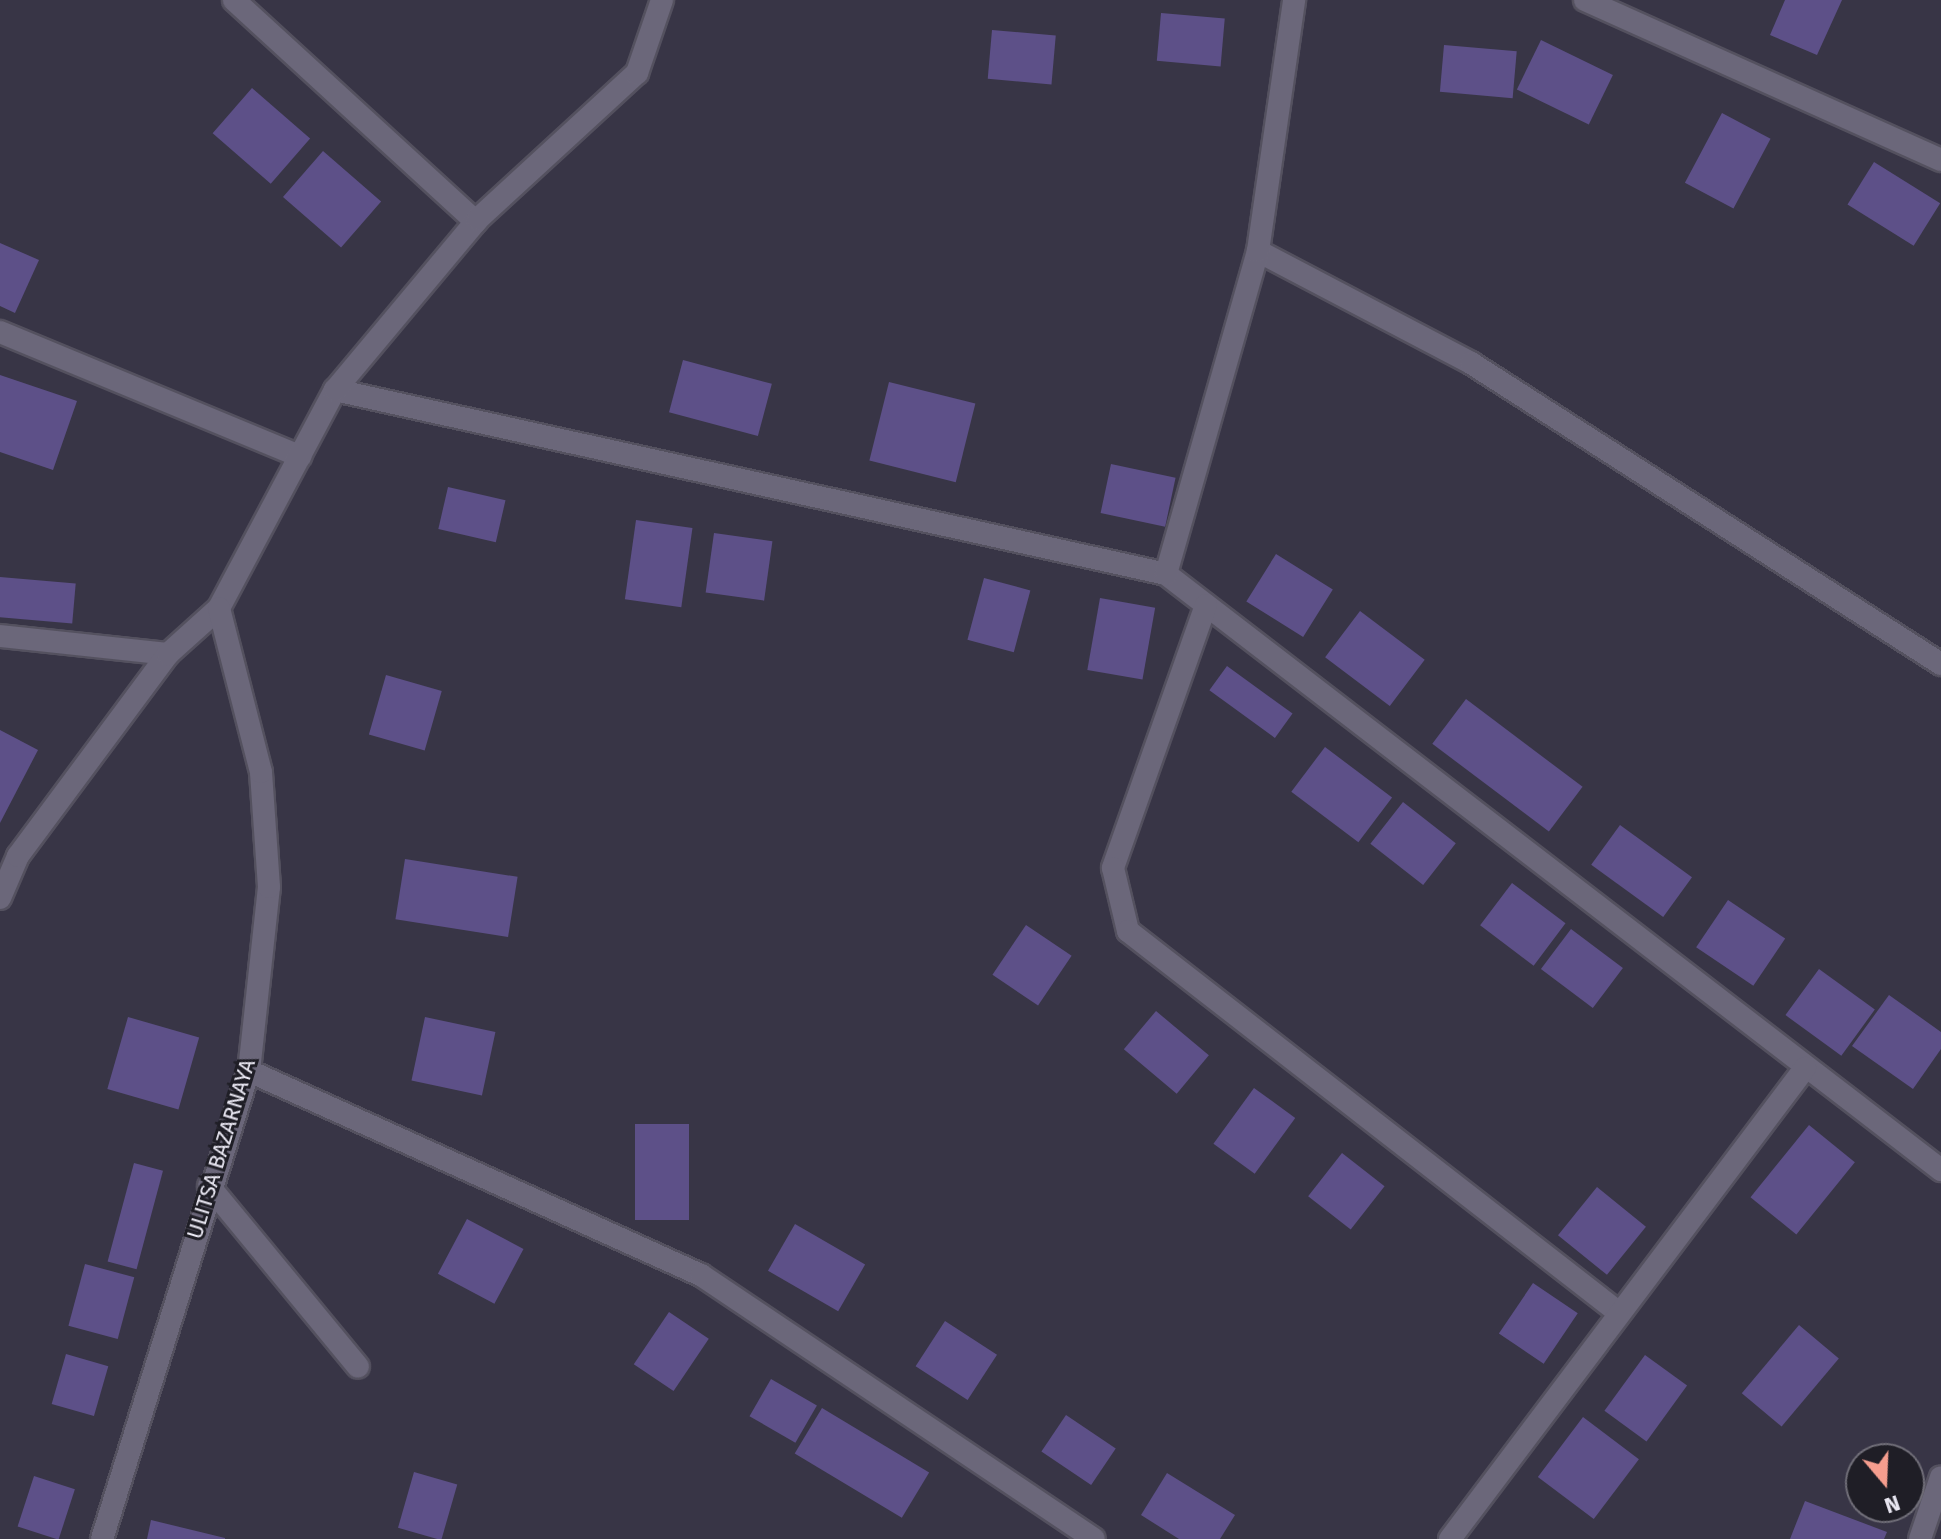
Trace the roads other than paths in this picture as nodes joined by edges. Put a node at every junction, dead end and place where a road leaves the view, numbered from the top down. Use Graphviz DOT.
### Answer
graph roads {
  1 [pos="234,0"];
  2 [pos="662,0"];
  3 [pos="1294,0"];
  4 [pos="1585,0"];
  5 [pos="1941,160"];
  6 [pos="476,222"];
  7 [pos="1258,251"];
  8 [pos="0,332"];
  9 [pos="335,390"];
  10 [pos="300,456"];
  11 [pos="1166,574"];
  12 [pos="1206,605"];
  13 [pos="219,608"];
  14 [pos="0,636"];
  15 [pos="168,654"];
  16 [pos="1941,664"];
  17 [pos="0,898"];
  18 [pos="1805,1068"];
  19 [pos="249,1071"];
  20 [pos="1941,1170"];
  21 [pos="209,1186"];
  22 [pos="1618,1312"];
  23 [pos="358,1367"];
  24 [pos="1941,1477"];
  25 [pos="102,1539"];
  26 [pos="1094,1539"];
  27 [pos="1450,1539"];
  28 [pos="1920,1539"];
  1 -- 6 [label="street"];
  2 -- 6 [label="street"];
  3 -- 7 [label="street"];
  4 -- 5 [label="street"];
  6 -- 9 [label="street"];
  7 -- 11 [label="street"];
  7 -- 16 [label="street"];
  8 -- 10 [label="street"];
  9 -- 10 [label="street"];
  9 -- 11 [label="street"];
  10 -- 13 [label="street"];
  11 -- 12 [label="street"];
  12 -- 18 [label="street"];
  12 -- 22 [label="street"];
  13 -- 15 [label="street"];
  13 -- 19 [label="street, ULITSA BAZARNAYA"];
  14 -- 15 [label="street"];
  15 -- 17 [label="street"];
  18 -- 20 [label="street"];
  18 -- 22 [label="street"];
  19 -- 21 [label="street, ULITSA BAZARNAYA"];
  19 -- 26 [label="street"];
  21 -- 23 [label="street"];
  21 -- 25 [label="street, ULITSA BAZARNAYA"];
  22 -- 27 [label="street"];
  24 -- 28 [label="street"];
}
